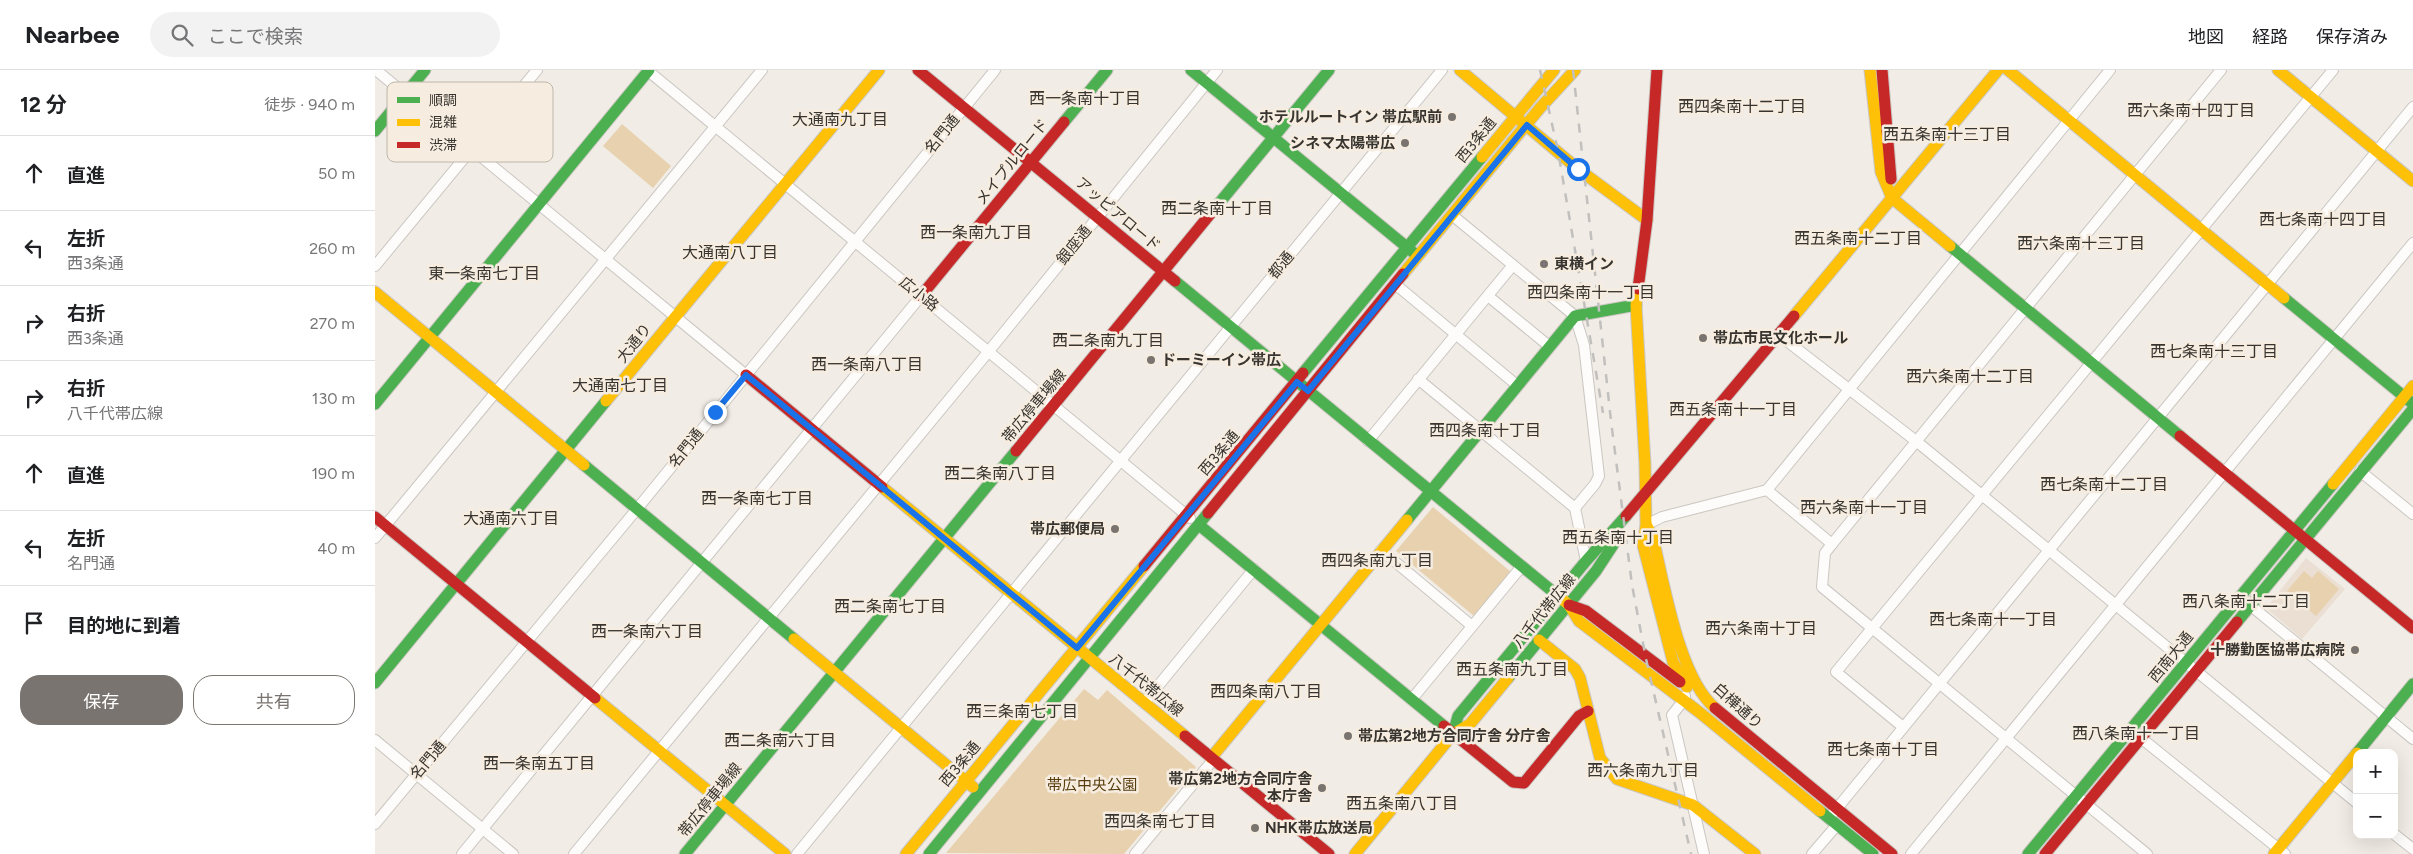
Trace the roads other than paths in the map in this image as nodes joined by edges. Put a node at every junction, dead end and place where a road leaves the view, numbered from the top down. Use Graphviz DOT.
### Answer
graph roads {
  1 [pos="376,70"];
  2 [pos="425,70"];
  3 [pos="537,70"];
  4 [pos="648,70"];
  5 [pos="762,70"];
  6 [pos="879,70"];
  7 [pos="918,70"];
  8 [pos="995,70"];
  9 [pos="1107,70"];
  10 [pos="1191,70"];
  11 [pos="1217,70"];
  12 [pos="1329,70"];
  13 [pos="1442,70"];
  14 [pos="1461,70"];
  15 [pos="1554,70"];
  16 [pos="1575,70"];
  17 [pos="1657,70"];
  18 [pos="1870,70"];
  19 [pos="1881,70"];
  20 [pos="1998,70"];
  21 [pos="2008,70"];
  22 [pos="2110,70"];
  23 [pos="2221,70"];
  24 [pos="2278,70"];
  25 [pos="2333,70"];
  26 [pos="390,82"];
  27 [pos="415,82"];
  28 [pos="527,82"];
  29 [pos="1206,82"];
  30 [pos="2311,97"];
  31 [pos="964,107"];
  32 [pos="2413,107"];
  33 [pos="1516,115"];
  34 [pos="387,116"];
  35 [pos="2068,120"];
  36 [pos="1527,125"];
  37 [pos="715,126"];
  38 [pos="375,131"];
  39 [pos="1273,138"];
  40 [pos="2377,151"];
  41 [pos="460,162"];
  42 [pos="487,162"];
  43 [pos="1031,162"];
  44 [pos="2136,176"];
  45 [pos="2413,181"];
  46 [pos="784,184"];
  47 [pos="1341,193"];
  48 [pos="1892,198"];
  49 [pos="539,204"];
  50 [pos="1452,215"];
  51 [pos="1098,216"];
  52 [pos="1647,220"];
  53 [pos="2201,230"];
  54 [pos="854,242"];
  55 [pos="2413,243"];
  56 [pos="1407,247"];
  57 [pos="1959,254"];
  58 [pos="1418,256"];
  59 [pos="605,259"];
  60 [pos="1513,265"];
  61 [pos="375,266"];
  62 [pos="1164,272"];
  63 [pos="1395,284"];
  64 [pos="2268,284"];
  65 [pos="375,292"];
  66 [pos="921,296"];
  67 [pos="1488,296"];
  68 [pos="1636,305"];
  69 [pos="2027,308"];
  70 [pos="675,316"];
  71 [pos="1575,316"];
  72 [pos="1230,327"];
  73 [pos="1455,334"];
  74 [pos="1779,334"];
  75 [pos="430,337"];
  76 [pos="2334,340"];
  77 [pos="1549,346"];
  78 [pos="989,351"];
  79 [pos="2092,363"];
  80 [pos="746,375"];
  81 [pos="1418,379"];
  82 [pos="1297,382"];
  83 [pos="1518,386"];
  84 [pos="2413,386"];
  85 [pos="1308,391"];
  86 [pos="1849,391"];
  87 [pos="495,392"];
  88 [pos="2409,401"];
  89 [pos="375,404"];
  90 [pos="1055,405"];
  91 [pos="2413,409"];
  92 [pos="2158,417"];
  93 [pos="811,429"];
  94 [pos="1481,430"];
  95 [pos="1368,441"];
  96 [pos="1916,441"];
  97 [pos="565,450"];
  98 [pos="1122,462"];
  99 [pos="2360,471"];
  100 [pos="2225,472"];
  101 [pos="879,485"];
  102 [pos="1767,490"];
  103 [pos="1430,491"];
  104 [pos="1645,495"];
  105 [pos="1982,496"];
  106 [pos="1575,508"];
  107 [pos="637,509"];
  108 [pos="2413,514"];
  109 [pos="1187,515"];
  110 [pos="375,517"];
  111 [pos="385,525"];
  112 [pos="1199,525"];
  113 [pos="1646,525"];
  114 [pos="2294,530"];
  115 [pos="375,538"];
  116 [pos="945,538"];
  117 [pos="2305,538"];
  118 [pos="1832,544"];
  119 [pos="1381,550"];
  120 [pos="2049,552"];
  121 [pos="1586,561"];
  122 [pos="703,563"];
  123 [pos="1522,566"];
  124 [pos="1254,569"];
  125 [pos="456,584"];
  126 [pos="1012,594"];
  127 [pos="1558,596"];
  128 [pos="1569,605"];
  129 [pos="2115,605"];
  130 [pos="2250,605"];
  131 [pos="769,617"];
  132 [pos="1320,624"];
  133 [pos="1472,626"];
  134 [pos="1873,628"];
  135 [pos="2413,628"];
  136 [pos="1539,640"];
  137 [pos="527,641"];
  138 [pos="1077,648"];
  139 [pos="1089,657"];
  140 [pos="1673,662"];
  141 [pos="2185,663"];
  142 [pos="1662,667"];
  143 [pos="2195,671"];
  144 [pos="835,672"];
  145 [pos="375,683"];
  146 [pos="1939,684"];
  147 [pos="2413,684"];
  148 [pos="1687,687"];
  149 [pos="593,695"];
  150 [pos="1412,699"];
  151 [pos="1684,700"];
  152 [pos="1708,702"];
  153 [pos="1144,703"];
  154 [pos="1588,711"];
  155 [pos="2386,717"];
  156 [pos="903,727"];
  157 [pos="1903,727"];
  158 [pos="1453,734"];
  159 [pos="2006,738"];
  160 [pos="2141,738"];
  161 [pos="2413,739"];
  162 [pos="375,740"];
  163 [pos="2360,749"];
  164 [pos="660,751"];
  165 [pos="2353,758"];
  166 [pos="1212,759"];
  167 [pos="416,774"];
  168 [pos="966,781"];
  169 [pos="2332,782"];
  170 [pos="978,791"];
  171 [pos="2076,796"];
  172 [pos="2353,800"];
  173 [pos="2086,804"];
  174 [pos="725,805"];
  175 [pos="1693,805"];
  176 [pos="1837,809"];
  177 [pos="1833,822"];
  178 [pos="375,824"];
  179 [pos="482,829"];
  180 [pos="2398,837"];
  181 [pos="2413,849"];
  182 [pos="2279,852"];
  183 [pos="462,854"];
  184 [pos="513,854"];
  185 [pos="574,854"];
  186 [pos="685,854"];
  187 [pos="785,854"];
  188 [pos="797,854"];
  189 [pos="906,854"];
  190 [pos="929,854"];
  191 [pos="1135,854"];
  192 [pos="1329,854"];
  193 [pos="1355,854"];
  194 [pos="1704,854"];
  195 [pos="1755,854"];
  196 [pos="1812,854"];
  197 [pos="1873,854"];
  198 [pos="1892,854"];
  199 [pos="1911,854"];
  200 [pos="2029,854"];
  201 [pos="2045,854"];
  202 [pos="2147,854"];
  1 -- 26 [label="street"];
  2 -- 27 [label="main road"];
  3 -- 28 [label="street"];
  4 -- 37 [label="street, 広小路"];
  4 -- 49 [label="main road"];
  5 -- 37 [label="street"];
  6 -- 46 [label="main road, 大通り"];
  7 -- 31 [label="main road, アッピアロード"];
  8 -- 31 [label="street, 名門通"];
  9 -- 43 [label="main road, メイプルロード"];
  10 -- 29 [label="main road"];
  11 -- 29 [label="street, 銀座通"];
  12 -- 39 [label="main road, 帯広停車場線"];
  13 -- 47 [label="street, 都通"];
  14 -- 33 [label="main road"];
  15 -- 33 [label="main road, 西3条通"];
  16 -- 36 [label="main road, 西3条通"];
  17 -- 52 [label="main road, 白樺通り"];
  18 -- 48 [label="main road"];
  19 -- 48 [label="main road"];
  20 -- 48 [label="main road, 八千代帯広線"];
  21 -- 35 [label="main road"];
  22 -- 35 [label="street"];
  23 -- 44 [label="street"];
  24 -- 30 [label="main road"];
  25 -- 30 [label="street"];
  29 -- 39 [label="main road"];
  29 -- 51 [label="street, 銀座通"];
  30 -- 40 [label="main road"];
  30 -- 53 [label="street"];
  31 -- 43 [label="main road, アッピアロード"];
  31 -- 54 [label="street, 名門通"];
  32 -- 40 [label="street"];
  33 -- 36 [label="main road"];
  33 -- 56 [label="main road, 西3条通"];
  34 -- 38 [label="main road"];
  35 -- 44 [label="main road"];
  35 -- 57 [label="street"];
  36 -- 50 [label="main road, 西3条通"];
  36 -- 52 [label="main road"];
  37 -- 46 [label="street, 広小路"];
  37 -- 59 [label="street"];
  39 -- 47 [label="main road"];
  39 -- 62 [label="main road, 帯広停車場線"];
  40 -- 45 [label="main road"];
  40 -- 64 [label="street"];
  41 -- 61 [label="street"];
  42 -- 49 [label="street"];
  43 -- 51 [label="main road, アッピアロード"];
  43 -- 66 [label="main road, メイプルロード"];
  44 -- 53 [label="main road"];
  44 -- 69 [label="street"];
  46 -- 54 [label="street, 広小路"];
  46 -- 70 [label="main road, 大通り"];
  47 -- 56 [label="main road"];
  47 -- 72 [label="street, 都通"];
  48 -- 57 [label="main road"];
  48 -- 74 [label="main road, 八千代帯広線"];
  49 -- 59 [label="street"];
  49 -- 75 [label="main road"];
  50 -- 58 [label="main road, 西3条通"];
  50 -- 60 [label="street"];
  51 -- 62 [label="main road, アッピアロード"];
  51 -- 78 [label="street, 銀座通"];
  52 -- 68 [label="main road, 白樺通り"];
  53 -- 64 [label="main road"];
  53 -- 79 [label="street"];
  54 -- 66 [label="street, 広小路"];
  54 -- 80 [label="street, 名門通"];
  55 -- 76 [label="street"];
  56 -- 58 [label="main road"];
  56 -- 82 [label="main road, 西3条通"];
  57 -- 69 [label="main road"];
  57 -- 86 [label="street"];
  58 -- 63 [label="main road, 西3条通"];
  59 -- 70 [label="street"];
  59 -- 87 [label="street"];
  60 -- 67 [label="street"];
  60 -- 71 [label="street"];
  62 -- 72 [label="main road, アッピアロード"];
  62 -- 90 [label="main road, 帯広停車場線"];
  63 -- 73 [label="street"];
  63 -- 85 [label="main road, 西3条通"];
  64 -- 76 [label="main road"];
  64 -- 92 [label="street"];
  65 -- 75 [label="main road"];
  66 -- 78 [label="street, 広小路"];
  66 -- 93 [label="street"];
  67 -- 73 [label="street"];
  67 -- 77 [label="street"];
  68 -- 71 [label="main road"];
  68 -- 104 [label="main road, 白樺通り"];
  69 -- 79 [label="main road"];
  69 -- 96 [label="street"];
  70 -- 80 [label="street"];
  70 -- 97 [label="main road, 大通り"];
  71 -- 77 [label="main road"];
  71 -- 106 [label="street"];
  72 -- 82 [label="main road, アッピアロード"];
  72 -- 98 [label="street, 都通"];
  73 -- 81 [label="street"];
  73 -- 83 [label="street"];
  74 -- 86 [label="street"];
  74 -- 104 [label="main road, 八千代帯広線"];
  75 -- 87 [label="main road"];
  75 -- 89 [label="main road"];
  76 -- 88 [label="main road"];
  76 -- 100 [label="street"];
  77 -- 83 [label="main road"];
  78 -- 90 [label="street, 広小路"];
  78 -- 101 [label="street, 銀座通"];
  79 -- 92 [label="main road"];
  79 -- 105 [label="street"];
  80 -- 93 [label="main road, 八千代帯広線"];
  80 -- 107 [label="street, 名門通"];
  81 -- 94 [label="street"];
  81 -- 95 [label="street"];
  82 -- 85 [label="main road, アッピアロード"];
  82 -- 109 [label="main road, 西3条通"];
  83 -- 94 [label="main road"];
  84 -- 88 [label="main road, 西南大通"];
  85 -- 95 [label="main road, アッピアロード"];
  85 -- 112 [label="main road, 西3条通"];
  86 -- 96 [label="street"];
  86 -- 102 [label="street"];
  87 -- 97 [label="main road"];
  87 -- 111 [label="street"];
  88 -- 114 [label="main road, 西南大通"];
  90 -- 98 [label="street, 広小路"];
  90 -- 116 [label="main road, 帯広停車場線"];
  91 -- 99 [label="main road, 西南大通"];
  92 -- 100 [label="main road"];
  92 -- 120 [label="street"];
  93 -- 101 [label="main road, 八千代帯広線"];
  93 -- 122 [label="street"];
  94 -- 103 [label="main road"];
  94 -- 106 [label="street"];
  95 -- 103 [label="main road, アッピアロード"];
  96 -- 105 [label="street"];
  96 -- 118 [label="street"];
  97 -- 107 [label="main road"];
  97 -- 125 [label="main road, 大通り"];
  98 -- 109 [label="street, 広小路"];
  98 -- 126 [label="street, 都通"];
  99 -- 108 [label="street"];
  99 -- 117 [label="main road, 西南大通"];
  100 -- 114 [label="main road"];
  100 -- 129 [label="street"];
  101 -- 116 [label="main road, 八千代帯広線"];
  101 -- 131 [label="street, 銀座通"];
  102 -- 113 [label="street"];
  102 -- 118 [label="street"];
  103 -- 119 [label="main road"];
  103 -- 123 [label="main road, アッピアロード"];
  104 -- 113 [label="main road, 白樺通り"];
  104 -- 121 [label="main road, 八千代帯広線"];
  104 -- 128 [label="main road, 八千代帯広線"];
  105 -- 120 [label="street"];
  105 -- 134 [label="street"];
  106 -- 121 [label="street"];
  107 -- 122 [label="main road"];
  107 -- 137 [label="street, 名門通"];
  109 -- 112 [label="street, 広小路"];
  109 -- 138 [label="main road, 西3条通"];
  110 -- 111 [label="main road"];
  111 -- 115 [label="street"];
  111 -- 125 [label="main road"];
  112 -- 124 [label="main road"];
  112 -- 139 [label="main road, 西3条通"];
  113 -- 140 [label="main road, 白樺通り"];
  113 -- 152 [label="main road, 白樺通り"];
  114 -- 117 [label="main road"];
  114 -- 141 [label="main road, 西南大通"];
  116 -- 126 [label="main road, 八千代帯広線"];
  116 -- 144 [label="main road, 帯広停車場線"];
  117 -- 130 [label="main road, 西南大通"];
  117 -- 135 [label="main road"];
  118 -- 134 [label="street"];
  119 -- 132 [label="main road"];
  119 -- 133 [label="street"];
  120 -- 129 [label="street"];
  120 -- 146 [label="street"];
  121 -- 127 [label="main road, 八千代帯広線"];
  122 -- 131 [label="main road"];
  122 -- 149 [label="street"];
  123 -- 127 [label="main road, アッピアロード"];
  123 -- 133 [label="street"];
  124 -- 132 [label="main road"];
  124 -- 153 [label="street"];
  125 -- 137 [label="main road"];
  125 -- 145 [label="main road, 大通り"];
  126 -- 138 [label="main road, 八千代帯広線"];
  126 -- 156 [label="street, 都通"];
  127 -- 128 [label="main road, アッピアロード"];
  127 -- 158 [label="main road, 八千代帯広線"];
  128 -- 136 [label="main road, 八千代帯広線"];
  128 -- 142 [label="main road"];
  128 -- 151 [label="main road"];
  129 -- 141 [label="street"];
  129 -- 159 [label="street"];
  130 -- 143 [label="main road, 西南大通"];
  130 -- 155 [label="street"];
  131 -- 144 [label="main road"];
  131 -- 164 [label="street, 銀座通"];
  132 -- 150 [label="main road"];
  132 -- 166 [label="main road"];
  133 -- 150 [label="street"];
  134 -- 146 [label="street"];
  134 -- 157 [label="street"];
  136 -- 154 [label="main road"];
  136 -- 158 [label="main road, 八千代帯広線"];
  137 -- 149 [label="main road"];
  137 -- 167 [label="street, 名門通"];
  138 -- 139 [label="main road, 八千代帯広線"];
  138 -- 168 [label="main road, 西3条通"];
  139 -- 153 [label="main road, 八千代帯広線"];
  139 -- 170 [label="main road, 西3条通"];
  140 -- 142 [label="street"];
  140 -- 148 [label="main road, 白樺通り"];
  141 -- 143 [label="street"];
  141 -- 171 [label="main road, 西南大通"];
  142 -- 148 [label="main road"];
  143 -- 160 [label="main road, 西南大通"];
  143 -- 169 [label="street"];
  144 -- 156 [label="main road"];
  144 -- 174 [label="main road, 帯広停車場線"];
  146 -- 157 [label="street"];
  146 -- 159 [label="street"];
  147 -- 155 [label="main road"];
  148 -- 151 [label="street"];
  148 -- 152 [label="main road"];
  149 -- 164 [label="main road"];
  149 -- 179 [label="street"];
  150 -- 158 [label="main road"];
  151 -- 175 [label="street"];
  151 -- 177 [label="main road"];
  152 -- 176 [label="main road, 白樺通り"];
  153 -- 166 [label="main road, 八千代帯広線"];
  154 -- 158 [label="main road"];
  154 -- 175 [label="main road"];
  155 -- 161 [label="street"];
  155 -- 163 [label="main road"];
  156 -- 168 [label="main road"];
  156 -- 188 [label="street, 都通"];
  157 -- 176 [label="street"];
  158 -- 193 [label="main road, 八千代帯広線"];
  159 -- 171 [label="street"];
  159 -- 199 [label="street"];
  160 -- 173 [label="main road, 西南大通"];
  160 -- 182 [label="street"];
  162 -- 167 [label="street"];
  164 -- 174 [label="main road"];
  164 -- 185 [label="street, 銀座通"];
  165 -- 169 [label="main road"];
  166 -- 191 [label="street"];
  166 -- 192 [label="main road, 八千代帯広線"];
  167 -- 178 [label="street, 名門通"];
  167 -- 179 [label="street"];
  168 -- 170 [label="main road"];
  168 -- 189 [label="main road, 西3条通"];
  169 -- 172 [label="street"];
  169 -- 182 [label="main road"];
  170 -- 190 [label="main road, 西3条通"];
  171 -- 173 [label="street"];
  171 -- 200 [label="main road, 西南大通"];
  173 -- 201 [label="main road, 西南大通"];
  173 -- 202 [label="street"];
  174 -- 186 [label="main road, 帯広停車場線"];
  174 -- 187 [label="main road"];
  175 -- 194 [label="street"];
  175 -- 195 [label="main road"];
  176 -- 177 [label="street"];
  176 -- 198 [label="main road, 白樺通り"];
  177 -- 196 [label="street"];
  177 -- 197 [label="main road"];
  179 -- 183 [label="street"];
  179 -- 184 [label="street"];
  180 -- 181 [label="street"];
}
